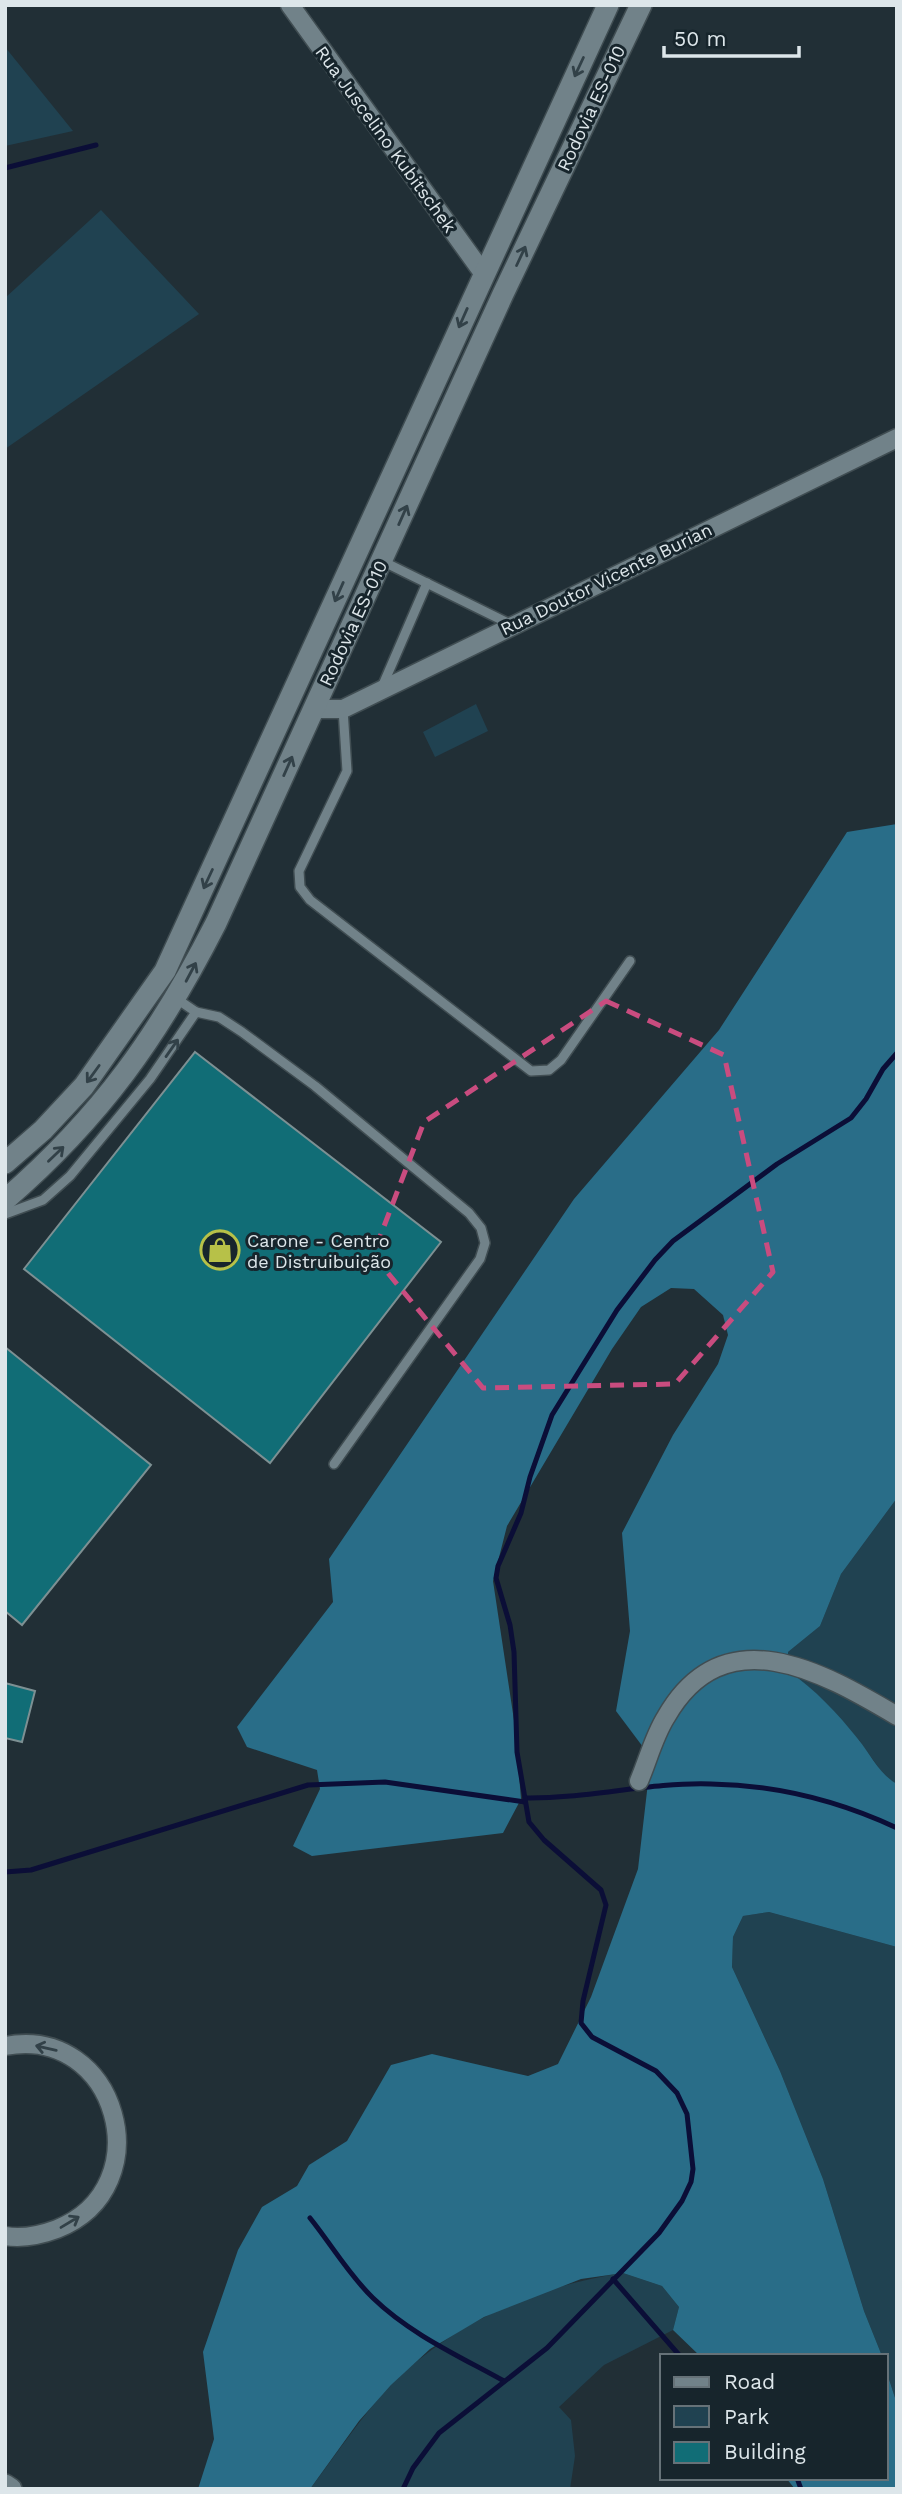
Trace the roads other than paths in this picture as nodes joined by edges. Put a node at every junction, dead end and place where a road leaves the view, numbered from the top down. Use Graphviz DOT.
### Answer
graph roads {
  1 [pos="290,5"];
  2 [pos="608,5"];
  3 [pos="641,5"];
  4 [pos="650,5"];
  5 [pos="629,30"];
  6 [pos="483,273"];
  7 [pos="897,438"];
  8 [pos="382,561"];
  9 [pos="427,583"];
  10 [pos="513,625"];
  11 [pos="380,690"];
  12 [pos="314,709"];
  13 [pos="343,709"];
  14 [pos="630,961"];
  15 [pos="177,999"];
  16 [pos="197,1012"];
  17 [pos="5,1163"];
  18 [pos="5,1200"];
  19 [pos="5,1214"];
  20 [pos="334,1464"];
  21 [pos="897,1716"];
  22 [pos="639,1781"];
  23 [pos="5,2046"];
  24 [pos="5,2236"];
  25 [pos="5,2485"];
  26 [pos="11,2489"];
  1 -- 6 [label="street, Rua Juscelino Kubitschek"];
  2 -- 6 [label="main road, Rodovia ES-010, one-way"];
  3 -- 5 [label="main road, Rodovia ES-010"];
  4 -- 5 [label="main road"];
  8 -- 5 [label="main road, Rodovia ES-010, one-way"];
  6 -- 17 [label="main road, Rodovia ES-010, one-way"];
  7 -- 10 [label="street, Rua Doutor Vicente Burian"];
  8 -- 9 [label="lane"];
  8 -- 12 [label="main road, Rodovia ES-010"];
  9 -- 10 [label="lane"];
  9 -- 11 [label="lane"];
  10 -- 11 [label="street, Rua Doutor Vicente Burian"];
  11 -- 13 [label="street, Rua Doutor Vicente Burian"];
  12 -- 13 [label="street, Rua Doutor Vicente Burian"];
  15 -- 12 [label="main road, Rodovia ES-010, one-way"];
  13 -- 14 [label="lane"];
  15 -- 16 [label="lane"];
  18 -- 15 [label="main road, Rodovia ES-010, one-way"];
  19 -- 16 [label="lane, one-way"];
  16 -- 20 [label="lane"];
  21 -- 22 [label="street"];
  24 -- 23 [label="street, one-way"];
  25 -- 26 [label="main road"];
}
